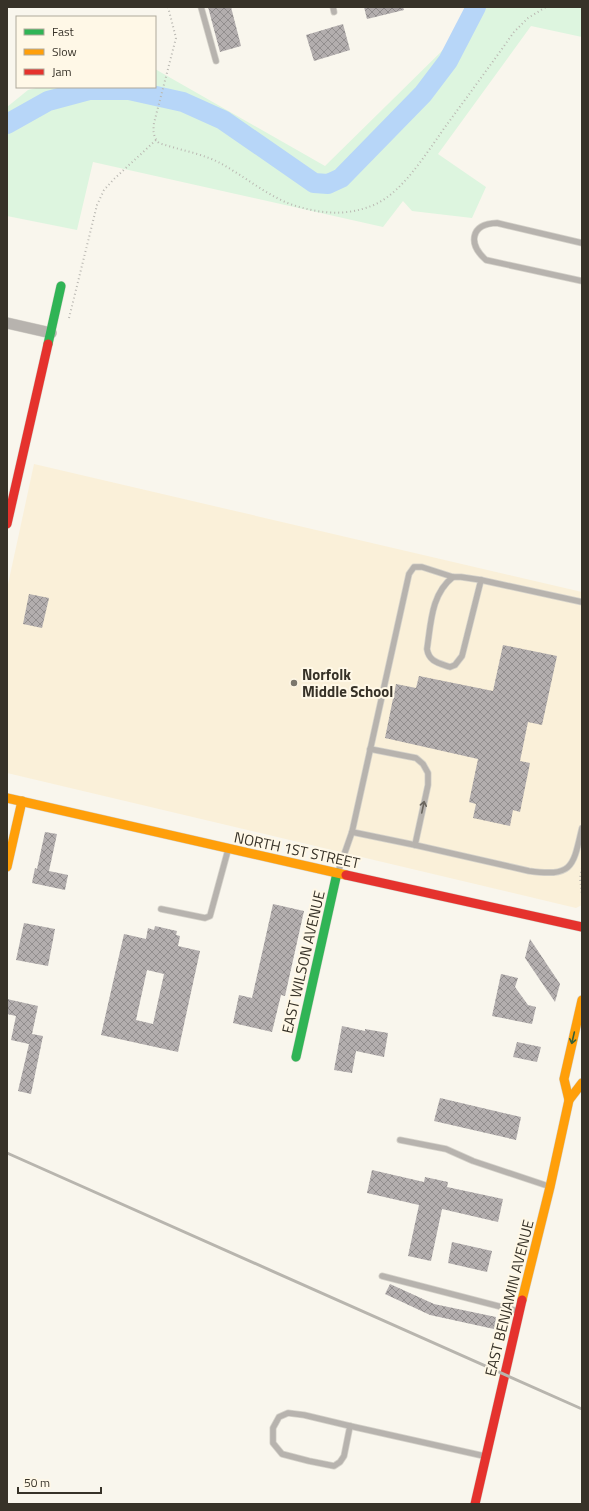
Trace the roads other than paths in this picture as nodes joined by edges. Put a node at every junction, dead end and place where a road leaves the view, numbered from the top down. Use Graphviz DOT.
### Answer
graph roads {
  1 [pos="201,7"];
  2 [pos="216,61"];
  3 [pos="582,243"];
  4 [pos="582,281"];
  5 [pos="61,286"];
  6 [pos="7,323"];
  7 [pos="51,333"];
  8 [pos="7,524"];
  9 [pos="453,577"];
  10 [pos="481,580"];
  11 [pos="582,602"];
  12 [pos="370,749"];
  13 [pos="7,798"];
  14 [pos="22,801"];
  15 [pos="582,828"];
  16 [pos="352,832"];
  17 [pos="415,845"];
  18 [pos="228,849"];
  19 [pos="7,867"];
  20 [pos="338,873"];
  21 [pos="161,910"];
  22 [pos="582,927"];
  23 [pos="582,1000"];
  24 [pos="296,1057"];
  25 [pos="582,1083"];
  26 [pos="569,1100"];
  27 [pos="400,1140"];
  28 [pos="550,1187"];
  29 [pos="382,1276"];
  30 [pos="519,1311"];
  31 [pos="350,1426"];
  32 [pos="486,1457"];
  33 [pos="476,1504"];
  1 -- 2 [label="lane"];
  3 -- 4 [label="lane"];
  5 -- 7 [label="main road"];
  6 -- 7 [label="street"];
  7 -- 8 [label="main road"];
  9 -- 10 [label="lane"];
  9 -- 10 [label="lane"];
  9 -- 12 [label="lane"];
  10 -- 11 [label="lane"];
  12 -- 16 [label="lane"];
  17 -- 12 [label="lane, one-way"];
  13 -- 14 [label="main road, NORTH 1ST STREET"];
  14 -- 18 [label="main road, NORTH 1ST STREET"];
  14 -- 19 [label="main road"];
  15 -- 17 [label="lane"];
  16 -- 17 [label="lane"];
  16 -- 20 [label="lane"];
  18 -- 20 [label="main road, NORTH 1ST STREET"];
  18 -- 21 [label="lane"];
  20 -- 22 [label="main road, NORTH 1ST STREET"];
  20 -- 24 [label="main road, EAST WILSON AVENUE"];
  23 -- 26 [label="main road, EAST BENJAMIN AVENUE, one-way"];
  25 -- 26 [label="main road, EAST BENJAMIN AVENUE"];
  26 -- 28 [label="main road, EAST BENJAMIN AVENUE"];
  27 -- 28 [label="lane"];
  28 -- 30 [label="main road, EAST BENJAMIN AVENUE"];
  29 -- 30 [label="lane"];
  30 -- 32 [label="main road, EAST BENJAMIN AVENUE"];
  31 -- 31 [label="lane"];
  31 -- 32 [label="lane"];
  32 -- 33 [label="main road, EAST BENJAMIN AVENUE"];
}
